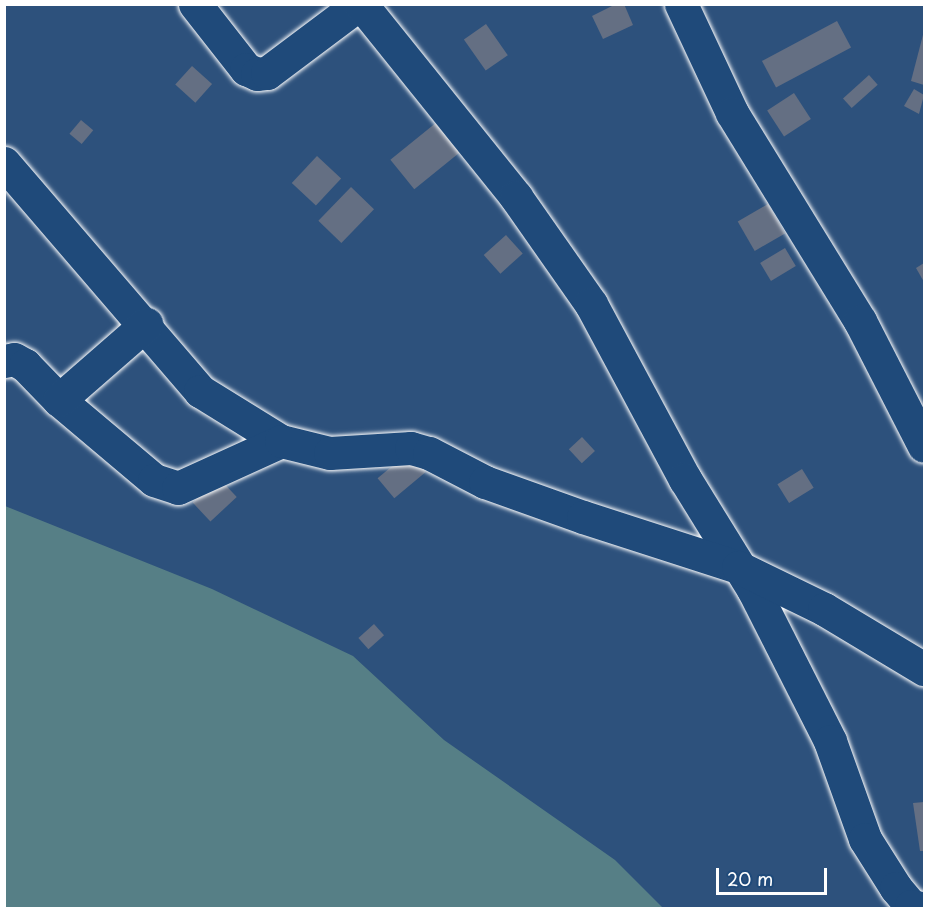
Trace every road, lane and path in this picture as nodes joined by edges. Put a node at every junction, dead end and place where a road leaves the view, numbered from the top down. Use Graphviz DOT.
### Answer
graph roads {
  1 [pos="195,4"];
  2 [pos="360,4"];
  3 [pos="681,4"];
  4 [pos="4,163"];
  5 [pos="146,324"];
  6 [pos="4,361"];
  7 [pos="59,400"];
  8 [pos="281,441"];
  9 [pos="924,446"];
  10 [pos="738,567"];
  11 [pos="924,669"];
  12 [pos="921,909"];
  1 -- 2 [label="street"];
  2 -- 10 [label="street"];
  3 -- 9 [label="street"];
  4 -- 5 [label="street"];
  5 -- 7 [label="street"];
  5 -- 8 [label="street"];
  6 -- 7 [label="street"];
  7 -- 8 [label="street"];
  8 -- 10 [label="street"];
  10 -- 11 [label="street"];
  10 -- 12 [label="street"];
}
